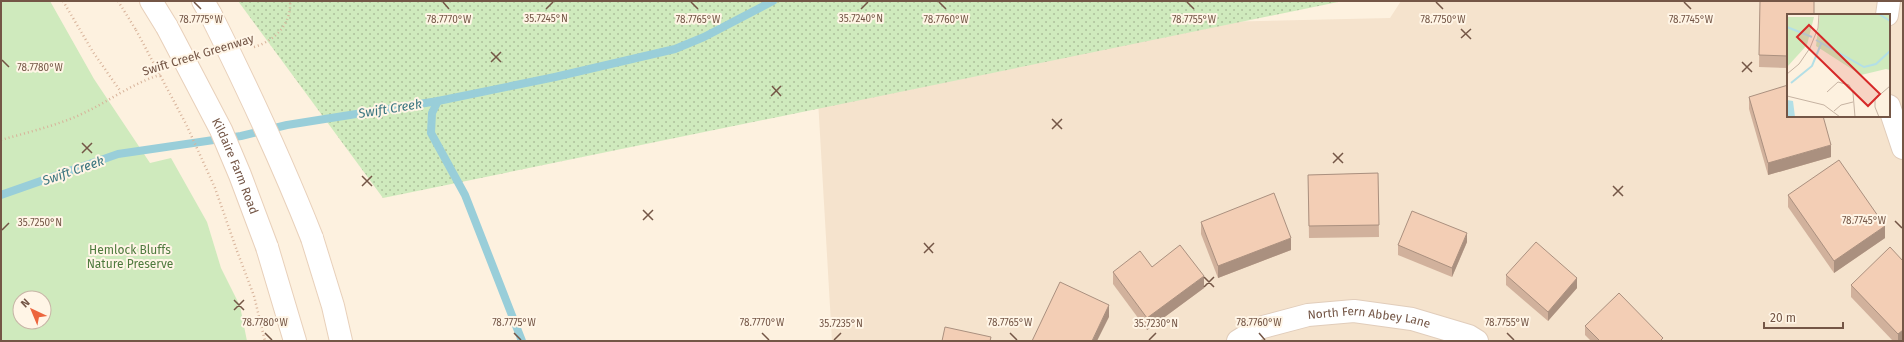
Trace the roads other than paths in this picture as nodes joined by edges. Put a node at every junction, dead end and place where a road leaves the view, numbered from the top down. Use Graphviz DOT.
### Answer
graph roads {
  1 [pos="151,1"];
  2 [pos="1889,1"];
  3 [pos="207,8"];
  4 [pos="1887,14"];
  5 [pos="1890,109"];
  6 [pos="1903,148"];
  7 [pos="295,341"];
  8 [pos="341,341"];
  9 [pos="1238,341"];
  10 [pos="1477,341"];
  1 -- 7 [label="main road, Kildaire Farm Road, bridge"];
  2 -- 4 [label="main road"];
  3 -- 8 [label="main road, bridge"];
  5 -- 6 [label="main road"];
  9 -- 10 [label="main road, North Fern Abbey Lane"];
}
